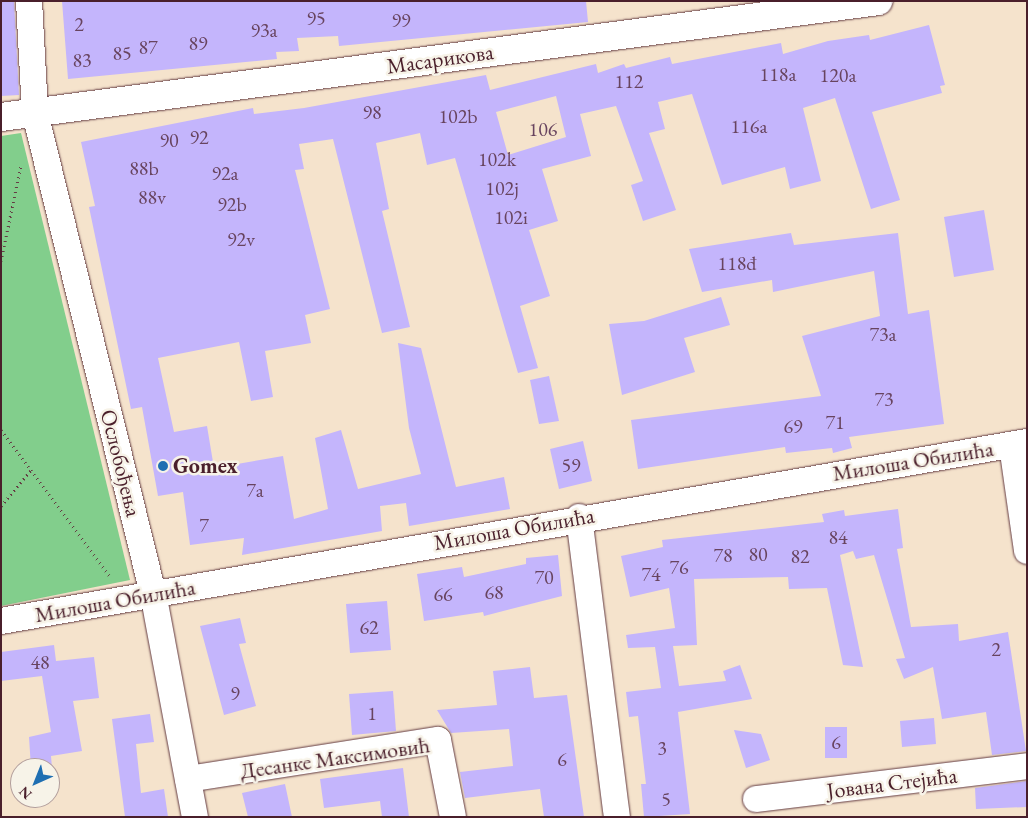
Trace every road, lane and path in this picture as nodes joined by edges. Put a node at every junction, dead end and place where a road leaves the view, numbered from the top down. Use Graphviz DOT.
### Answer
graph roads {
  1 [pos="29,1"];
  2 [pos="878,1"];
  3 [pos="35,113"];
  4 [pos="1,117"];
  5 [pos="23,156"];
  6 [pos="1,261"];
  7 [pos="1,430"];
  8 [pos="1020,443"];
  9 [pos="31,470"];
  10 [pos="1,506"];
  11 [pos="579,517"];
  12 [pos="1027,551"];
  13 [pos="114,583"];
  14 [pos="153,593"];
  15 [pos="1,621"];
  16 [pos="1027,766"];
  17 [pos="188,779"];
  18 [pos="756,799"];
  19 [pos="195,817"];
  20 [pos="453,817"];
  21 [pos="617,817"];
  1 -- 3 [label="street, Ослобођења"];
  2 -- 3 [label="main road, Масарикова"];
  3 -- 4 [label="main road, Масарикова"];
  3 -- 14 [label="street, Ослобођења"];
  5 -- 6 [label="path"];
  7 -- 9 [label="path"];
  8 -- 11 [label="street, Милоша Обилића"];
  8 -- 12 [label="street"];
  9 -- 10 [label="path"];
  9 -- 13 [label="path"];
  11 -- 14 [label="street, Милоша Обилића"];
  11 -- 21 [label="street"];
  14 -- 15 [label="street, Милоша Обилића"];
  14 -- 17 [label="street, Ослобођења"];
  16 -- 18 [label="street, Јована Стејића"];
  17 -- 19 [label="street, Ослобођења"];
  17 -- 20 [label="street, Десанке Максимовић"];
}
